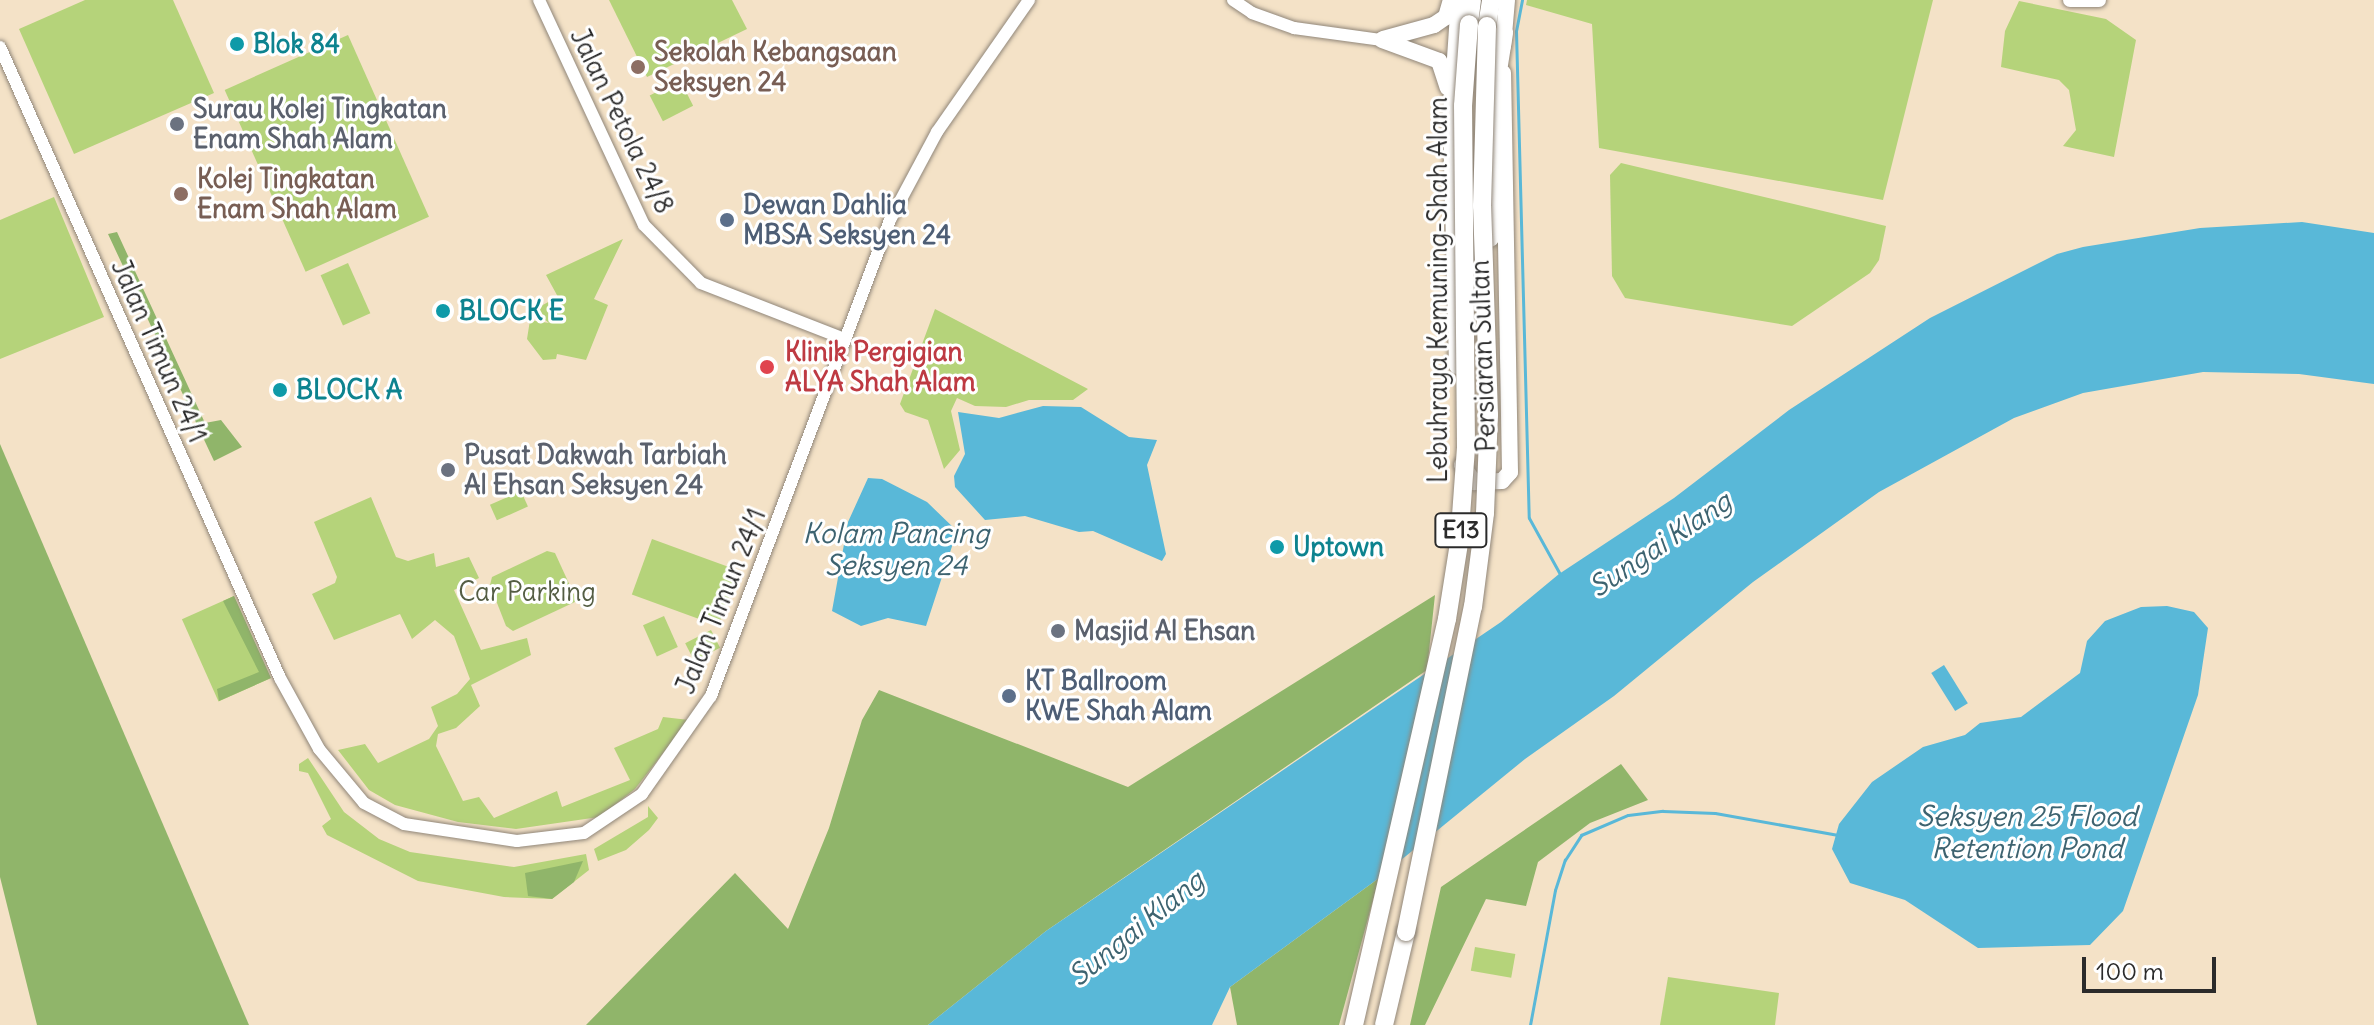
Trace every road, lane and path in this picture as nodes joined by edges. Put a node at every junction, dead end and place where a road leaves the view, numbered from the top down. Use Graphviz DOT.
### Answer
graph roads {
  1 [pos="539,0"];
  2 [pos="1029,0"];
  3 [pos="1233,0"];
  4 [pos="1451,0"];
  5 [pos="1459,0"];
  6 [pos="1472,0"];
  7 [pos="1491,0"];
  8 [pos="1507,0"];
  9 [pos="2070,0"];
  10 [pos="2099,0"];
  11 [pos="1486,28"];
  12 [pos="1382,40"];
  13 [pos="0,47"];
  14 [pos="1451,117"];
  15 [pos="1486,284"];
  16 [pos="845,339"];
  17 [pos="1354,1025"];
  18 [pos="1384,1025"];
  1 -- 16 [label="street, Jalan Petola 24/8"];
  2 -- 16 [label="street, Jalan Timun 24/1"];
  3 -- 12 [label="street"];
  4 -- 12 [label="main road"];
  5 -- 14 [label="main road, Persiaran Sultan"];
  6 -- 11 [label="highway, E13"];
  7 -- 11 [label="highway, E13"];
  8 -- 11 [label="main road, Persiaran Sultan"];
  9 -- 10 [label="main road"];
  11 -- 14 [label="main road, Persiaran Sultan"];
  11 -- 15 [label="highway, Lebuhraya Kemuning-Shah Alam / E13, bridge"];
  11 -- 15 [label="highway, bridge"];
  11 -- 17 [label="highway, Lebuhraya Kemuning-Shah Alam / E13, bridge"];
  12 -- 14 [label="main road"];
  13 -- 16 [label="street, Jalan Timun 24/1"];
  15 -- 18 [label="highway, Lebuhraya Kemuning-Shah Alam / E13, bridge"];
}
